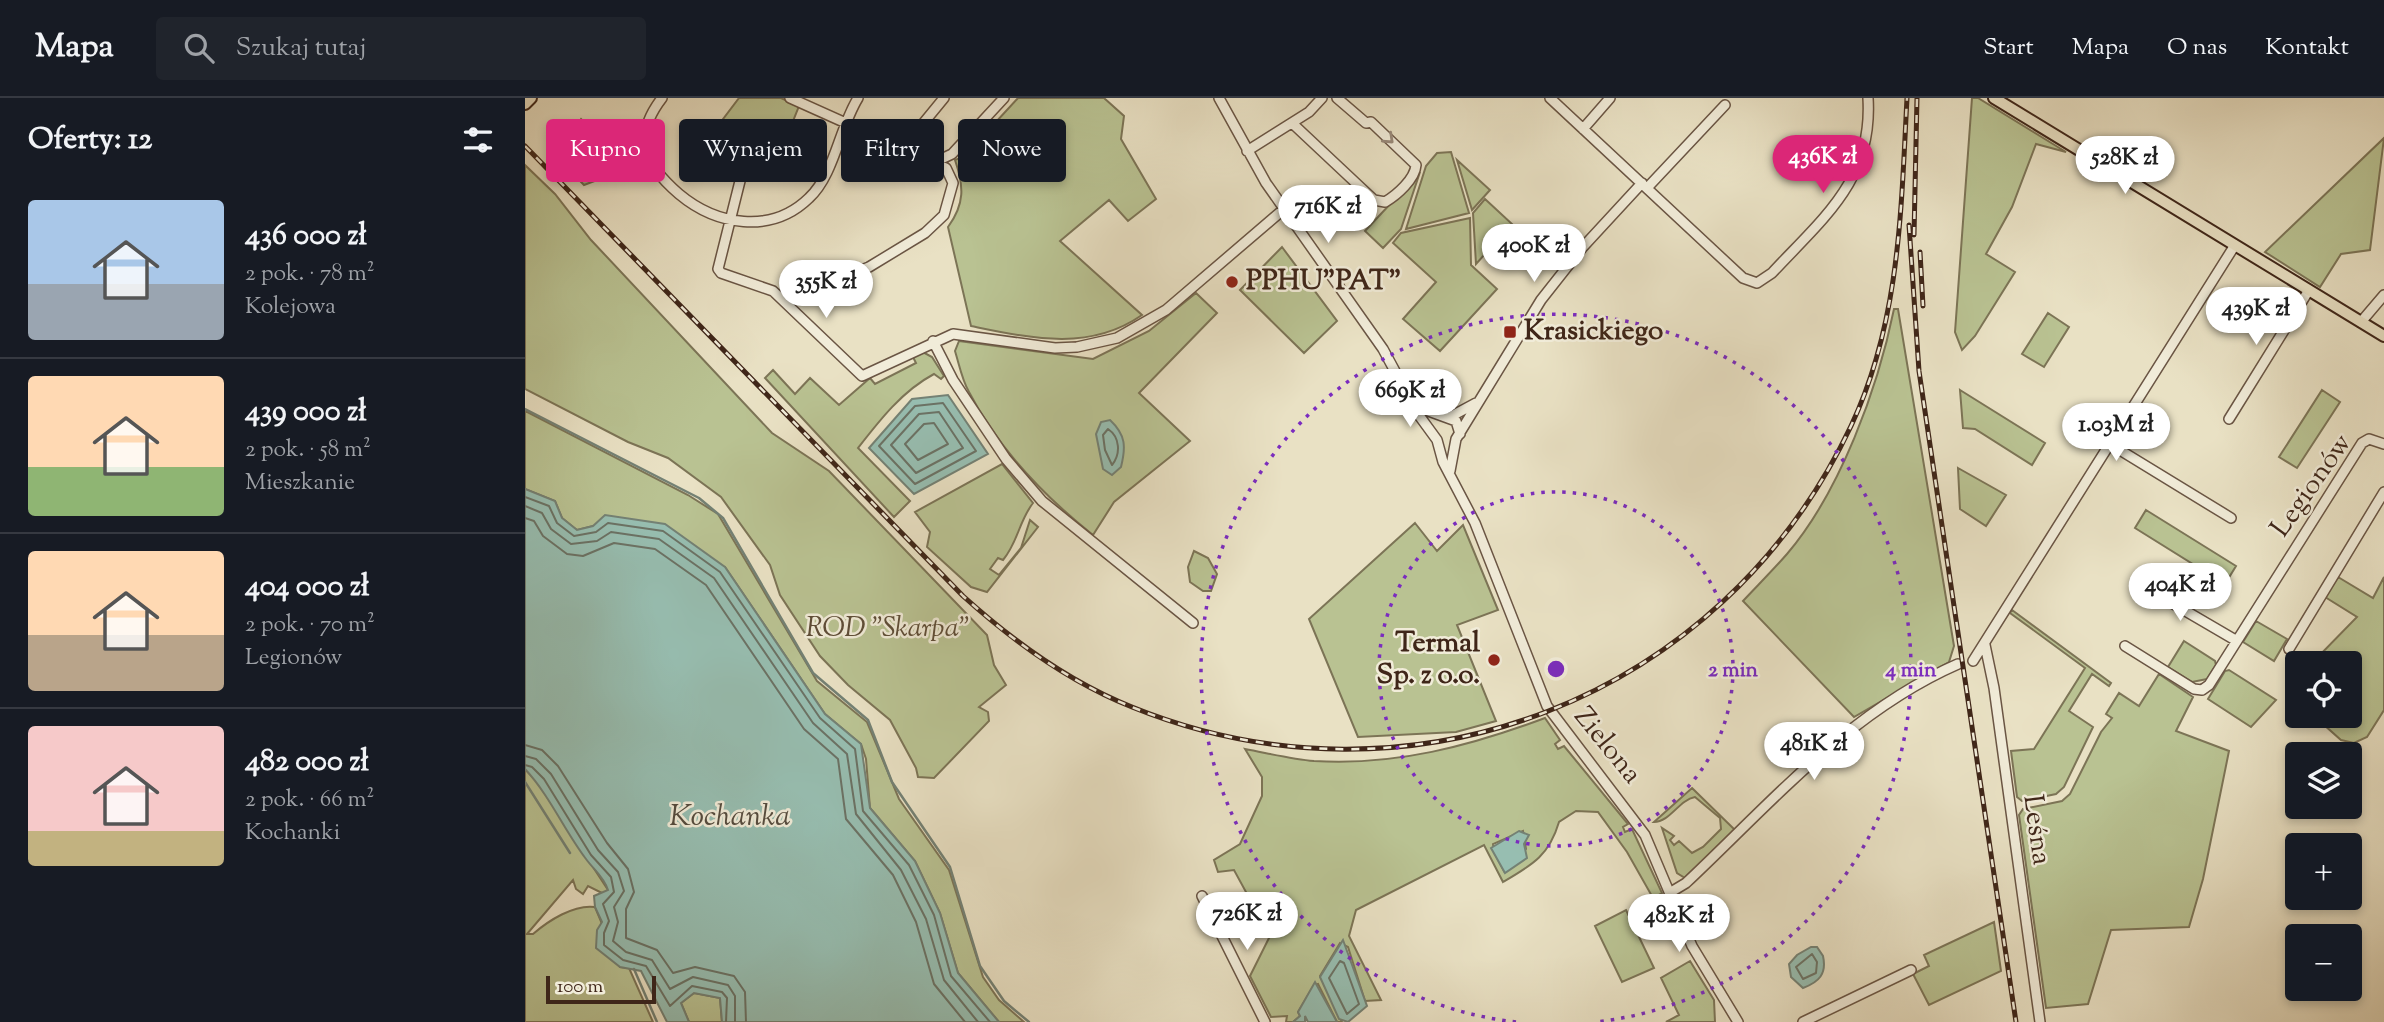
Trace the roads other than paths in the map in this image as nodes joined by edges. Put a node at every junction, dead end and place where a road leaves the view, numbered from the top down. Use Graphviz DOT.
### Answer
graph roads {
  1 [pos="535,98"];
  2 [pos="662,98"];
  3 [pos="790,98"];
  4 [pos="858,98"];
  5 [pos="944,98"];
  6 [pos="1004,98"];
  7 [pos="1219,98"];
  8 [pos="1322,98"];
  9 [pos="1337,98"];
  10 [pos="1550,98"];
  11 [pos="1611,98"];
  12 [pos="1868,98"];
  13 [pos="1994,98"];
  14 [pos="525,104"];
  15 [pos="1725,105"];
  16 [pos="846,119"];
  17 [pos="927,119"];
  18 [pos="841,121"];
  19 [pos="1292,122"];
  20 [pos="1583,128"];
  21 [pos="841,131"];
  22 [pos="1247,151"];
  23 [pos="944,158"];
  24 [pos="944,168"];
  25 [pos="740,182"];
  26 [pos="1644,186"];
  27 [pos="1284,209"];
  28 [pos="730,222"];
  29 [pos="2235,245"];
  30 [pos="2309,290"];
  31 [pos="2384,295"];
  32 [pos="784,301"];
  33 [pos="2361,322"];
  34 [pos="2384,336"];
  35 [pos="933,341"];
  36 [pos="1478,402"];
  37 [pos="1415,406"];
  38 [pos="1448,417"];
  39 [pos="2229,419"];
  40 [pos="1436,437"];
  41 [pos="1458,437"];
  42 [pos="2111,444"];
  43 [pos="2384,444"];
  44 [pos="1450,471"];
  45 [pos="2384,492"];
  46 [pos="2231,518"];
  47 [pos="2136,582"];
  48 [pos="1193,623"];
  49 [pos="2237,640"];
  50 [pos="1985,645"];
  51 [pos="2125,646"];
  52 [pos="2289,649"];
  53 [pos="1973,662"];
  54 [pos="1958,664"];
  55 [pos="1671,892"];
  56 [pos="1202,896"];
  57 [pos="1911,970"];
  58 [pos="1265,1022"];
  59 [pos="1738,1022"];
  60 [pos="1803,1022"];
  61 [pos="2040,1022"];
  1 -- 14 [label="main road"];
  2 -- 28 [label="street"];
  3 -- 18 [label="street"];
  4 -- 16 [label="street"];
  5 -- 17 [label="street"];
  6 -- 23 [label="street"];
  7 -- 22 [label="street, Zielona"];
  8 -- 19 [label="street"];
  9 -- 19 [label="street, one-way"];
  10 -- 20 [label="street"];
  11 -- 20 [label="street"];
  12 -- 26 [label="street"];
  13 -- 29 [label="main road"];
  15 -- 26 [label="street"];
  19 -- 22 [label="street"];
  20 -- 26 [label="street"];
  21 -- 28 [label="street"];
  22 -- 27 [label="street, Zielona"];
  24 -- 32 [label="street"];
  25 -- 28 [label="street"];
  26 -- 36 [label="street"];
  27 -- 35 [label="street"];
  27 -- 37 [label="street, Zielona"];
  28 -- 32 [label="street"];
  29 -- 30 [label="main road"];
  29 -- 42 [label="street"];
  30 -- 33 [label="main road"];
  30 -- 39 [label="street"];
  31 -- 33 [label="street"];
  32 -- 35 [label="street"];
  33 -- 34 [label="main road"];
  35 -- 48 [label="street"];
  36 -- 38 [label="street"];
  36 -- 41 [label="street"];
  37 -- 38 [label="street"];
  37 -- 40 [label="street, Zielona"];
  38 -- 40 [label="street"];
  38 -- 41 [label="street"];
  40 -- 41 [label="street"];
  40 -- 44 [label="street, Zielona"];
  41 -- 44 [label="street"];
  42 -- 46 [label="street"];
  42 -- 50 [label="street"];
  43 -- 49 [label="street, Legionów"];
  44 -- 55 [label="street, Zielona"];
  45 -- 52 [label="street"];
  47 -- 49 [label="street"];
  49 -- 51 [label="street, Legionów"];
  50 -- 53 [label="street"];
  50 -- 61 [label="street, Leśna"];
  54 -- 55 [label="street"];
  55 -- 59 [label="street, Zielona"];
  56 -- 58 [label="street"];
  57 -- 60 [label="street"];
}
